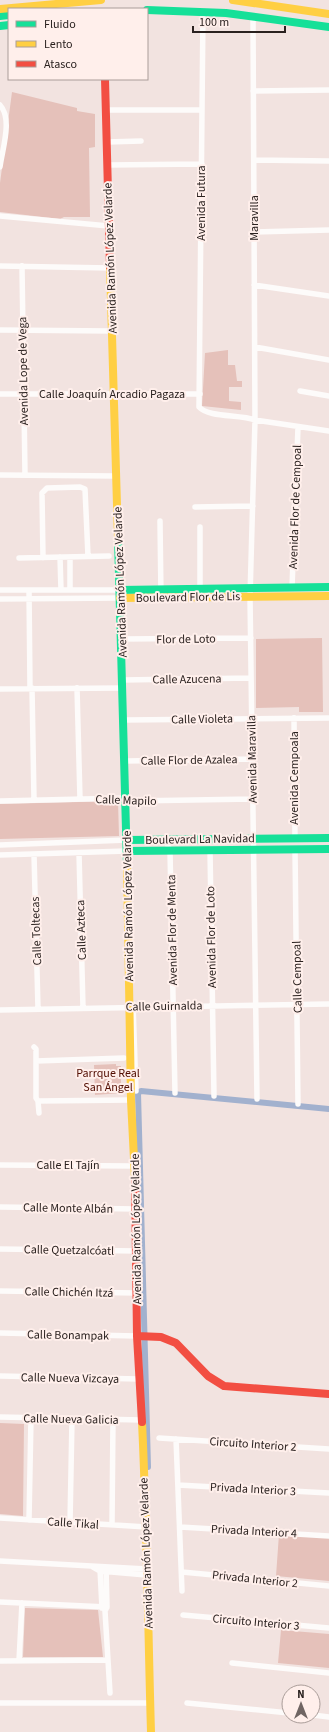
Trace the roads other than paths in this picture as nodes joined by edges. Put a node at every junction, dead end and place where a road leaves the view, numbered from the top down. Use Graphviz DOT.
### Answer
graph roads {
  1 [pos="101,0"];
  2 [pos="234,0"];
  3 [pos="77,4"];
  4 [pos="9,8"];
  5 [pos="56,8"];
  6 [pos="148,10"];
  7 [pos="203,12"];
  8 [pos="328,14"];
  9 [pos="253,16"];
  10 [pos="327,27"];
  11 [pos="105,80"];
  12 [pos="329,90"];
  13 [pos="253,91"];
  14 [pos="0,105"];
  15 [pos="106,110"];
  16 [pos="202,110"];
  17 [pos="141,141"];
  18 [pos="107,142"];
  19 [pos="2,143"];
  20 [pos="254,160"];
  21 [pos="329,161"];
  22 [pos="202,164"];
  23 [pos="108,165"];
  24 [pos="0,167"];
  25 [pos="0,216"];
  26 [pos="109,226"];
  27 [pos="329,230"];
  28 [pos="254,232"];
  29 [pos="0,266"];
  30 [pos="22,266"];
  31 [pos="110,268"];
  32 [pos="254,285"];
  33 [pos="329,296"];
  34 [pos="0,330"];
  35 [pos="23,330"];
  36 [pos="112,331"];
  37 [pos="255,347"];
  38 [pos="329,360"];
  39 [pos="300,391"];
  40 [pos="0,394"];
  41 [pos="24,394"];
  42 [pos="114,394"];
  43 [pos="200,394"];
  44 [pos="329,396"];
  45 [pos="255,420"];
  46 [pos="298,427"];
  47 [pos="329,431"];
  48 [pos="0,475"];
  49 [pos="25,475"];
  50 [pos="116,476"];
  51 [pos="253,506"];
  52 [pos="195,507"];
  53 [pos="160,522"];
  54 [pos="200,527"];
  55 [pos="88,556"];
  56 [pos="109,556"];
  57 [pos="60,557"];
  58 [pos="70,557"];
  59 [pos="19,558"];
  60 [pos="43,558"];
  61 [pos="329,587"];
  62 [pos="292,588"];
  63 [pos="200,589"];
  64 [pos="0,590"];
  65 [pos="29,590"];
  66 [pos="61,590"];
  67 [pos="70,590"];
  68 [pos="250,592"];
  69 [pos="161,593"];
  70 [pos="120,594"];
  71 [pos="329,596"];
  72 [pos="0,599"];
  73 [pos="29,599"];
  74 [pos="251,638"];
  75 [pos="121,639"];
  76 [pos="251,678"];
  77 [pos="122,684"];
  78 [pos="31,688"];
  79 [pos="77,688"];
  80 [pos="0,689"];
  81 [pos="252,718"];
  82 [pos="294,718"];
  83 [pos="329,718"];
  84 [pos="124,720"];
  85 [pos="252,759"];
  86 [pos="125,761"];
  87 [pos="126,798"];
  88 [pos="80,799"];
  89 [pos="253,799"];
  90 [pos="34,800"];
  91 [pos="0,801"];
  92 [pos="295,838"];
  93 [pos="329,838"];
  94 [pos="253,839"];
  95 [pos="127,840"];
  96 [pos="166,840"];
  97 [pos="0,845"];
  98 [pos="329,848"];
  99 [pos="295,849"];
  100 [pos="210,850"];
  101 [pos="254,850"];
  102 [pos="127,851"];
  103 [pos="170,851"];
  104 [pos="79,853"];
  105 [pos="34,854"];
  106 [pos="0,855"];
  107 [pos="212,1004"];
  108 [pos="256,1004"];
  109 [pos="297,1004"];
  110 [pos="329,1004"];
  111 [pos="173,1006"];
  112 [pos="131,1007"];
  113 [pos="84,1008"];
  114 [pos="38,1009"];
  115 [pos="0,1010"];
  116 [pos="34,1047"];
  117 [pos="124,1058"];
  118 [pos="36,1060"];
  119 [pos="136,1091"];
  120 [pos="175,1093"];
  121 [pos="214,1096"];
  122 [pos="257,1099"];
  123 [pos="131,1100"];
  124 [pos="38,1101"];
  125 [pos="298,1104"];
  126 [pos="39,1113"];
  127 [pos="0,1165"];
  128 [pos="135,1166"];
  129 [pos="0,1207"];
  130 [pos="136,1208"];
  131 [pos="0,1249"];
  132 [pos="137,1251"];
  133 [pos="0,1291"];
  134 [pos="138,1293"];
  135 [pos="0,1333"];
  136 [pos="142,1336"];
  137 [pos="0,1376"];
  138 [pos="139,1379"];
  139 [pos="329,1394"];
  140 [pos="0,1417"];
  141 [pos="31,1418"];
  142 [pos="72,1419"];
  143 [pos="113,1419"];
  144 [pos="142,1420"];
  145 [pos="160,1438"];
  146 [pos="176,1439"];
  147 [pos="329,1449"];
  148 [pos="178,1485"];
  149 [pos="329,1493"];
  150 [pos="0,1518"];
  151 [pos="28,1520"];
  152 [pos="70,1523"];
  153 [pos="112,1525"];
  154 [pos="147,1527"];
  155 [pos="180,1527"];
  156 [pos="329,1536"];
  157 [pos="0,1561"];
  158 [pos="103,1569"];
  159 [pos="146,1572"];
  160 [pos="182,1572"];
  161 [pos="329,1586"];
  162 [pos="182,1591"];
  163 [pos="0,1602"];
  164 [pos="22,1603"];
  165 [pos="104,1608"];
  166 [pos="183,1615"];
  167 [pos="329,1628"];
  168 [pos="108,1660"];
  169 [pos="0,1661"];
  170 [pos="19,1661"];
  171 [pos="232,1663"];
  172 [pos="329,1673"];
  173 [pos="110,1693"];
  174 [pos="151,1702"];
  175 [pos="187,1702"];
  176 [pos="0,1703"];
  177 [pos="281,1712"];
  178 [pos="151,1732"];
  1 -- 3 [label="street"];
  2 -- 8 [label="street"];
  3 -- 4 [label="street"];
  3 -- 5 [label="street"];
  6 -- 7 [label="street"];
  7 -- 9 [label="street"];
  7 -- 16 [label="street, Avenida Futura"];
  8 -- 10 [label="street"];
  9 -- 10 [label="street"];
  9 -- 13 [label="street, Maravilla"];
  11 -- 15 [label="street, Avenida Ramón López Velarde"];
  12 -- 13 [label="street"];
  13 -- 20 [label="street, Maravilla"];
  14 -- 19 [label="street"];
  15 -- 16 [label="street"];
  15 -- 18 [label="street, Avenida Ramón López Velarde"];
  16 -- 22 [label="street, Avenida Futura"];
  17 -- 18 [label="street"];
  18 -- 23 [label="street, Avenida Ramón López Velarde"];
  19 -- 24 [label="street"];
  20 -- 21 [label="street"];
  20 -- 28 [label="street, Maravilla"];
  22 -- 23 [label="street"];
  22 -- 43 [label="street, Avenida Futura"];
  23 -- 26 [label="street, Avenida Ramón López Velarde"];
  25 -- 26 [label="street"];
  26 -- 31 [label="street, Avenida Ramón López Velarde"];
  27 -- 28 [label="street"];
  28 -- 32 [label="street, Maravilla"];
  29 -- 30 [label="street"];
  30 -- 31 [label="street"];
  30 -- 35 [label="street, Avenida Lope de Vega"];
  31 -- 36 [label="street, Avenida Ramón López Velarde"];
  32 -- 33 [label="street"];
  32 -- 37 [label="street, Maravilla"];
  34 -- 35 [label="street"];
  35 -- 36 [label="street"];
  35 -- 41 [label="street, Avenida Lope de Vega"];
  36 -- 42 [label="street, Avenida Ramón López Velarde"];
  37 -- 38 [label="street"];
  37 -- 45 [label="street, Maravilla"];
  39 -- 44 [label="street"];
  40 -- 41 [label="street, Calle Joaquín Arcadio Pagaza"];
  41 -- 42 [label="street, Calle Joaquín Arcadio Pagaza"];
  41 -- 49 [label="street, Avenida Lope de Vega"];
  42 -- 43 [label="street, Calle Joaquín Arcadio Pagaza"];
  42 -- 50 [label="street, Avenida Ramón López Velarde"];
  43 -- 45 [label="street, Avenida Futura"];
  45 -- 46 [label="street, Avenida Futura"];
  45 -- 51 [label="street, Avenida Maravilla"];
  46 -- 47 [label="street, Avenida Futura"];
  46 -- 62 [label="street, Avenida Flor de Cempoal"];
  48 -- 49 [label="street"];
  49 -- 50 [label="street"];
  50 -- 70 [label="street, Avenida Ramón López Velarde"];
  51 -- 52 [label="street"];
  51 -- 68 [label="street, Avenida Maravilla"];
  53 -- 69 [label="street"];
  54 -- 63 [label="street"];
  55 -- 56 [label="street"];
  55 -- 58 [label="street"];
  55 -- 60 [label="street"];
  57 -- 58 [label="street"];
  57 -- 60 [label="street"];
  57 -- 66 [label="street"];
  58 -- 67 [label="street"];
  59 -- 60 [label="street"];
  61 -- 62 [label="street, Boulevard Flor de Lis"];
  62 -- 68 [label="street, Boulevard Flor de Lis"];
  63 -- 68 [label="street, Boulevard Flor de Lis"];
  63 -- 69 [label="street, Boulevard Flor de Lis"];
  64 -- 65 [label="street, Boulevard Flor de Lis"];
  65 -- 66 [label="street, Boulevard Flor de Lis"];
  65 -- 73 [label="street"];
  66 -- 67 [label="street, Boulevard Flor de Lis"];
  67 -- 70 [label="street, Boulevard Flor de Lis"];
  68 -- 69 [label="street, Boulevard Flor de Lis"];
  68 -- 71 [label="street, Boulevard Flor de Lis"];
  68 -- 74 [label="street, Avenida Maravilla"];
  69 -- 70 [label="street, Boulevard Flor de Lis"];
  70 -- 73 [label="street, Boulevard Flor de Lis"];
  70 -- 75 [label="street, Avenida Ramón López Velarde"];
  72 -- 73 [label="street, Boulevard Flor de Lis"];
  73 -- 78 [label="street"];
  74 -- 75 [label="street, Flor de Loto"];
  74 -- 76 [label="street, Avenida Maravilla"];
  75 -- 77 [label="street, Avenida Ramón López Velarde"];
  76 -- 77 [label="street, Calle Azucena"];
  76 -- 81 [label="street, Avenida Maravilla"];
  77 -- 79 [label="street, Calle Azucena"];
  77 -- 84 [label="street, Avenida Ramón López Velarde"];
  78 -- 79 [label="street, Calle Azucena"];
  78 -- 80 [label="street, Calle Azucena"];
  78 -- 90 [label="street"];
  79 -- 88 [label="street"];
  81 -- 82 [label="street, Calle Violeta"];
  81 -- 84 [label="street, Calle Violeta"];
  81 -- 85 [label="street, Avenida Maravilla"];
  82 -- 83 [label="street, Calle Violeta"];
  82 -- 92 [label="street, Avenida Cempoala"];
  84 -- 86 [label="street, Avenida Ramón López Velarde"];
  85 -- 86 [label="street, Calle Flor de Azalea"];
  85 -- 89 [label="street, Avenida Maravilla"];
  86 -- 87 [label="street, Avenida Ramón López Velarde"];
  87 -- 88 [label="street, Calle Mapilo"];
  87 -- 89 [label="street, Calle Mapilo"];
  87 -- 95 [label="street, Avenida Ramón López Velarde"];
  88 -- 90 [label="street, Calle Mapilo"];
  89 -- 94 [label="street, Avenida Maravilla"];
  90 -- 91 [label="street, Calle Mapilo"];
  92 -- 93 [label="street, Boulevard La Navidad"];
  92 -- 94 [label="street, Boulevard La Navidad"];
  94 -- 96 [label="street, Boulevard La Navidad"];
  94 -- 101 [label="street, Avenida Maravilla"];
  95 -- 96 [label="street, Boulevard La Navidad"];
  95 -- 97 [label="street, Boulevard La Navidad"];
  95 -- 102 [label="street, Avenida Ramón López Velarde"];
  96 -- 103 [label="street, Avenida Flor de Menta"];
  98 -- 99 [label="street, Boulevard La Navidad"];
  99 -- 101 [label="street, Boulevard La Navidad"];
  99 -- 109 [label="street, Calle Cempoal"];
  100 -- 101 [label="street, Boulevard La Navidad"];
  100 -- 103 [label="street, Boulevard La Navidad"];
  100 -- 107 [label="street, Avenida Flor de Loto"];
  101 -- 108 [label="street, Avenida Maravilla"];
  102 -- 103 [label="street, Boulevard La Navidad"];
  102 -- 104 [label="street, Boulevard La Navidad"];
  102 -- 112 [label="street, Avenida Ramón López Velarde"];
  103 -- 111 [label="street, Avenida Flor de Menta"];
  104 -- 105 [label="street, Boulevard La Navidad"];
  104 -- 113 [label="street, Calle Azteca"];
  105 -- 106 [label="street, Boulevard La Navidad"];
  105 -- 114 [label="street, Calle Toltecas"];
  107 -- 108 [label="street, Calle Guirnalda"];
  107 -- 111 [label="street, Calle Guirnalda"];
  107 -- 121 [label="street, Avenida Flor de Loto"];
  108 -- 109 [label="street, Calle Guirnalda"];
  108 -- 122 [label="street, Avenida Maravilla"];
  109 -- 110 [label="street, Calle Guirnalda"];
  109 -- 125 [label="street, Calle Cempoal"];
  111 -- 112 [label="street, Calle Guirnalda"];
  111 -- 120 [label="street, Avenida Flor de Menta"];
  112 -- 113 [label="street, Calle Guirnalda"];
  112 -- 119 [label="street"];
  112 -- 123 [label="street, Avenida Ramón López Velarde"];
  113 -- 114 [label="street, Calle Guirnalda"];
  114 -- 115 [label="street, Calle Guirnalda"];
  116 -- 118 [label="street"];
  117 -- 118 [label="street"];
  118 -- 124 [label="street"];
  123 -- 124 [label="street"];
  123 -- 128 [label="street, Avenida Ramón López Velarde"];
  124 -- 126 [label="street"];
  127 -- 128 [label="street, Calle El Tajín"];
  128 -- 130 [label="street, Avenida Ramón López Velarde"];
  129 -- 130 [label="street, Calle Monte Albán"];
  130 -- 132 [label="street, Avenida Ramón López Velarde"];
  131 -- 132 [label="street, Calle Quetzalcóatl"];
  132 -- 134 [label="street, Avenida Ramón López Velarde"];
  133 -- 134 [label="street, Calle Chichén Itzá"];
  134 -- 136 [label="street, Avenida Ramón López Velarde"];
  135 -- 136 [label="street, Calle Bonampak"];
  136 -- 138 [label="street, Avenida Ramón López Velarde"];
  136 -- 139 [label="street"];
  137 -- 138 [label="street, Calle Nueva Vizcaya"];
  138 -- 144 [label="street, Avenida Ramón López Velarde"];
  140 -- 141 [label="street, Calle Nueva Galicia"];
  141 -- 142 [label="street, Calle Nueva Galicia"];
  141 -- 151 [label="street"];
  142 -- 143 [label="street, Calle Nueva Galicia"];
  142 -- 152 [label="street"];
  143 -- 144 [label="street, Calle Nueva Galicia"];
  143 -- 153 [label="street"];
  144 -- 154 [label="street, Avenida Ramón López Velarde"];
  145 -- 146 [label="street, Circuito Interior 2"];
  146 -- 147 [label="street, Circuito Interior 2"];
  146 -- 148 [label="street"];
  148 -- 149 [label="street, Privada Interior 3"];
  148 -- 155 [label="street"];
  150 -- 151 [label="street, Calle Tikal"];
  151 -- 152 [label="street, Calle Tikal"];
  152 -- 153 [label="street, Calle Tikal"];
  153 -- 154 [label="street, Calle Tikal"];
  154 -- 159 [label="street, Avenida Ramón López Velarde"];
  155 -- 156 [label="street, Privada Interior 4"];
  155 -- 160 [label="street"];
  157 -- 158 [label="street"];
  158 -- 159 [label="street"];
  158 -- 165 [label="street"];
  159 -- 174 [label="street, Avenida Ramón López Velarde"];
  160 -- 161 [label="street, Privada Interior 2"];
  160 -- 162 [label="street"];
  163 -- 164 [label="street"];
  164 -- 165 [label="street"];
  164 -- 170 [label="street"];
  165 -- 168 [label="street"];
  166 -- 167 [label="street, Circuito Interior 3"];
  168 -- 170 [label="street"];
  168 -- 173 [label="street"];
  169 -- 170 [label="street"];
  171 -- 172 [label="street"];
  174 -- 176 [label="street"];
  174 -- 178 [label="street, Avenida Ramón López Velarde"];
  175 -- 177 [label="street"];
}
